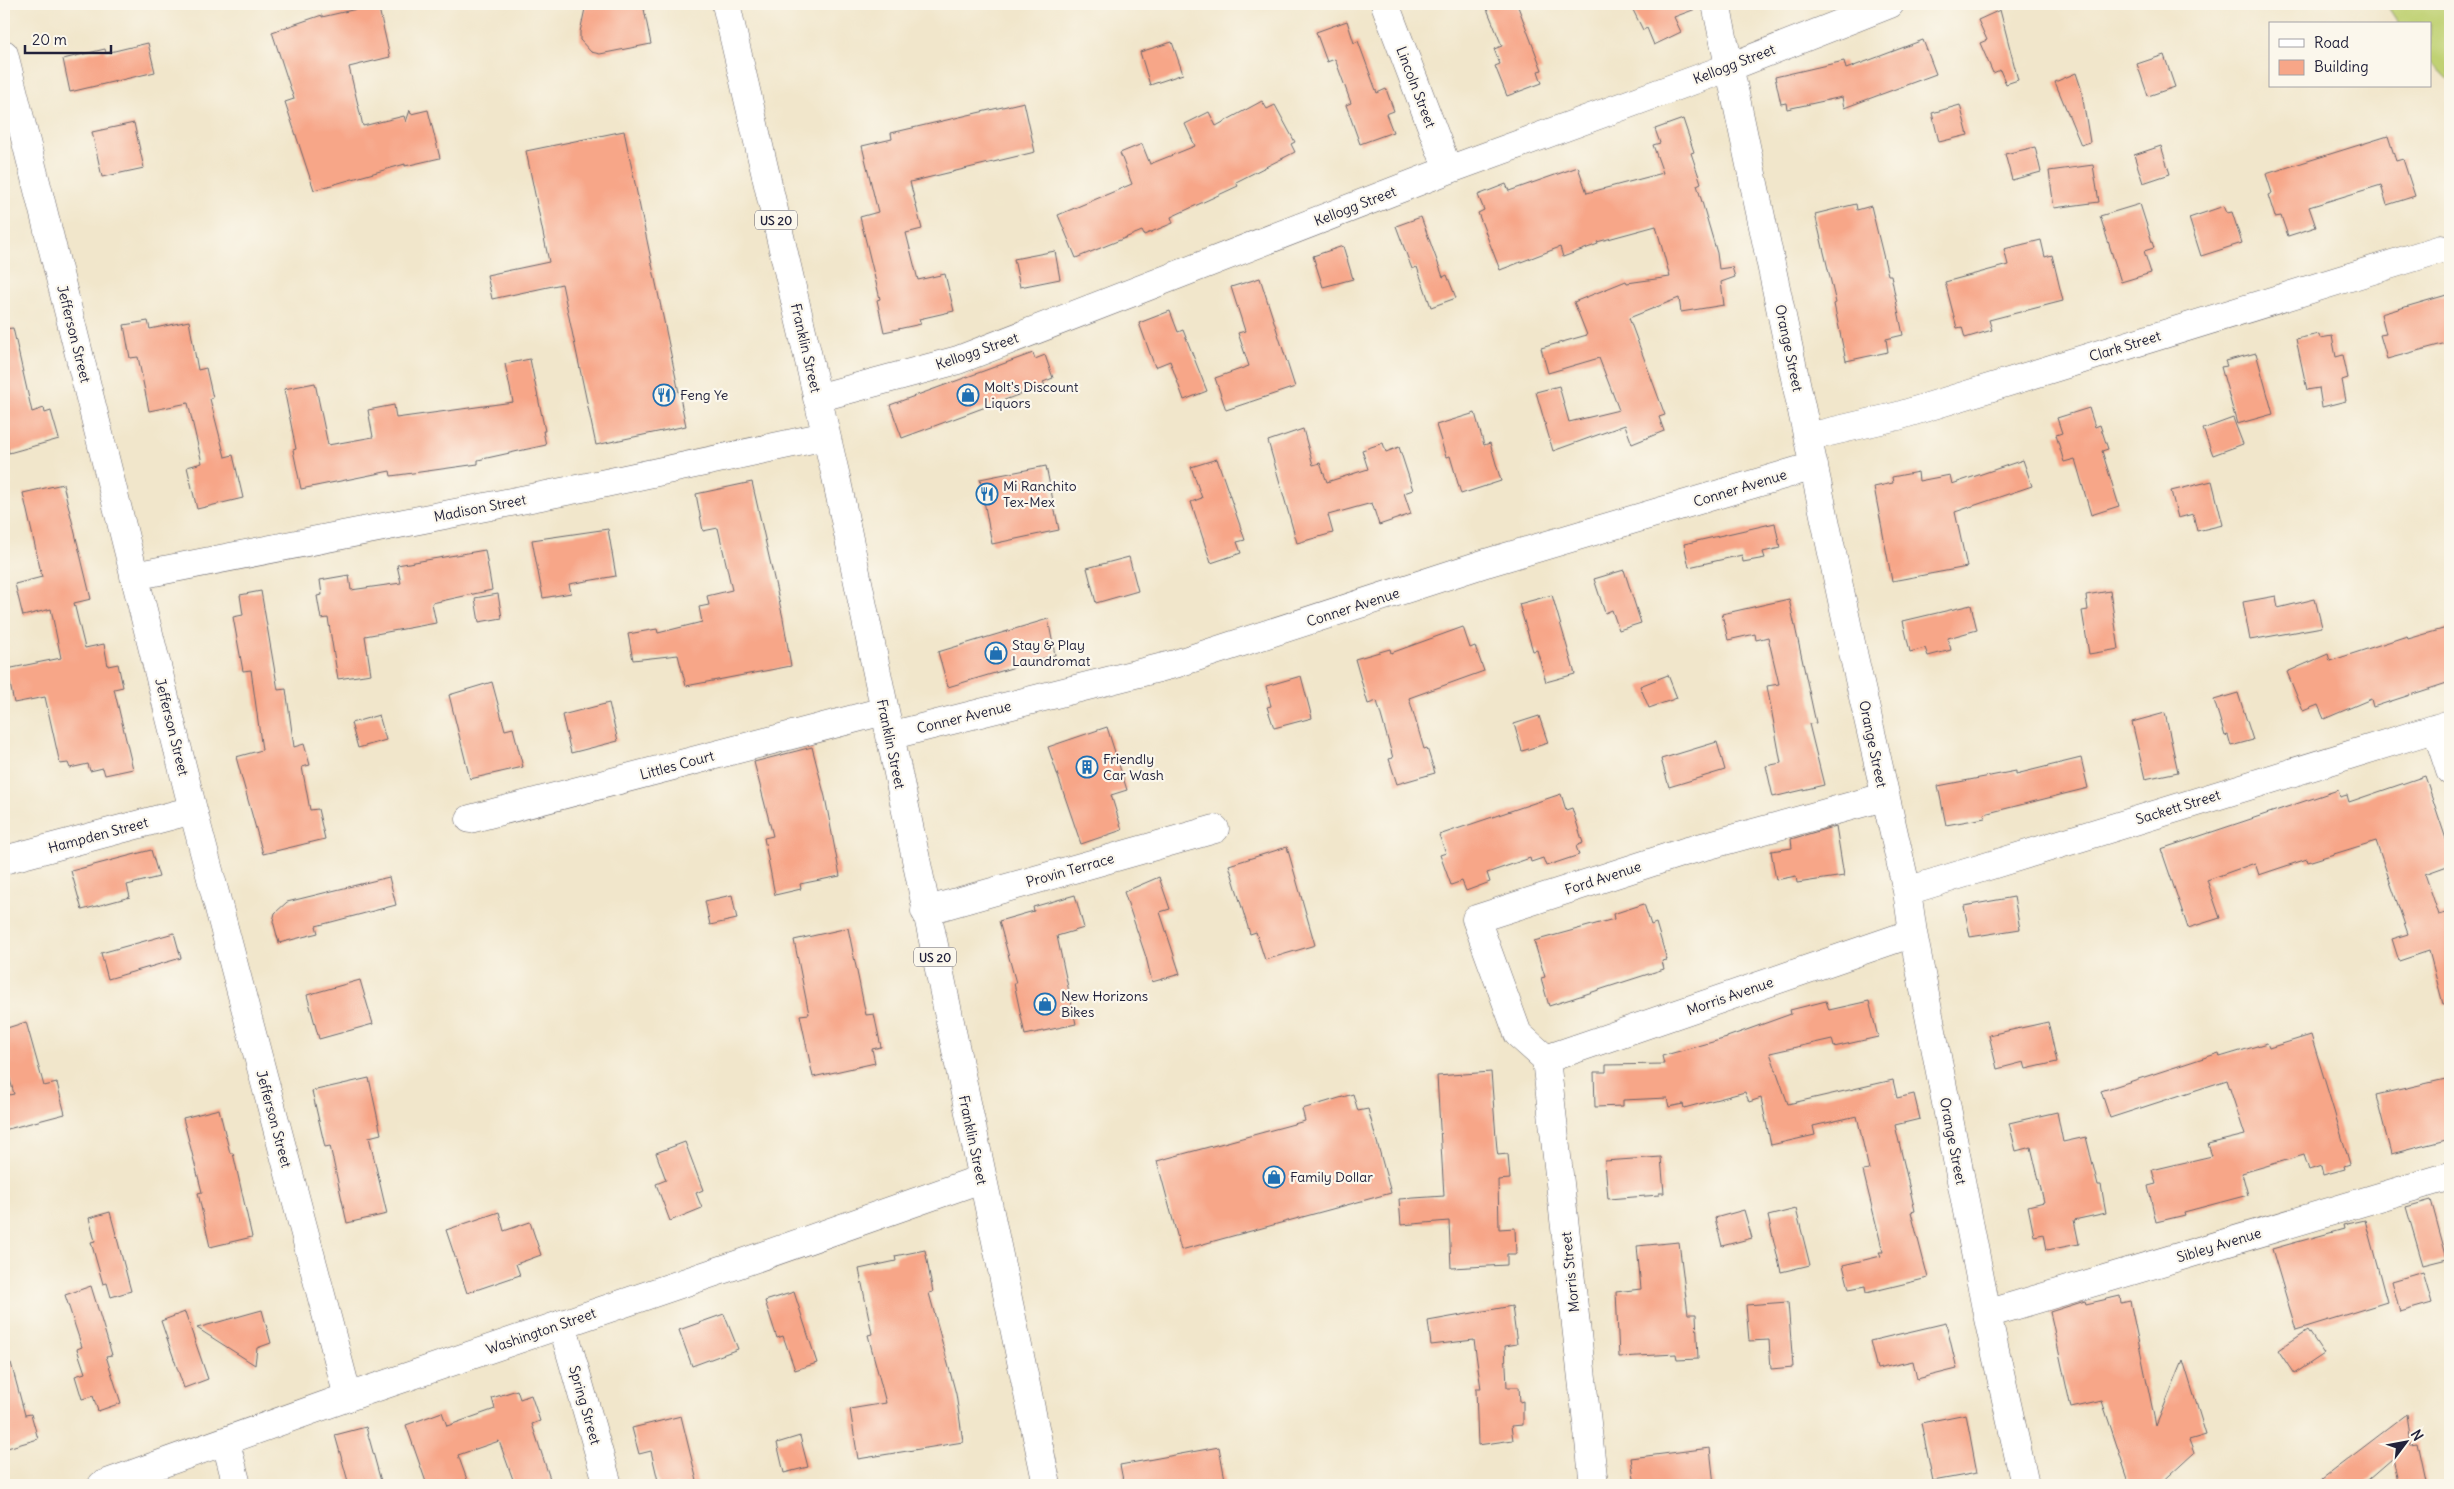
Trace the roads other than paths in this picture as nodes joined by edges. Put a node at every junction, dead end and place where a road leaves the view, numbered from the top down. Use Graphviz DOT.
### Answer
graph roads {
  1 [pos="726,4"];
  2 [pos="1384,4"];
  3 [pos="1716,4"];
  4 [pos="1890,4"];
  5 [pos="4,54"];
  6 [pos="1730,67"];
  7 [pos="1448,170"];
  8 [pos="2441,249"];
  9 [pos="817,398"];
  10 [pos="826,436"];
  11 [pos="1808,436"];
  12 [pos="1814,466"];
  13 [pos="134,576"];
  14 [pos="886,724"];
  15 [pos="2443,726"];
  16 [pos="2450,771"];
  17 [pos="1884,798"];
  18 [pos="193,810"];
  19 [pos="470,819"];
  20 [pos="1215,829"];
  21 [pos="4,860"];
  22 [pos="1907,891"];
  23 [pos="925,911"];
  24 [pos="1913,932"];
  25 [pos="1546,1059"];
  26 [pos="2450,1176"];
  27 [pos="981,1179"];
  28 [pos="1987,1314"];
  29 [pos="562,1324"];
  30 [pos="348,1397"];
  31 [pos="226,1443"];
  32 [pos="102,1485"];
  33 [pos="237,1485"];
  34 [pos="608,1485"];
  35 [pos="1047,1485"];
  36 [pos="1594,1485"];
  37 [pos="2025,1485"];
  1 -- 9 [label="street, Franklin Street / US 20"];
  2 -- 7 [label="street, Lincoln Street"];
  3 -- 6 [label="street, Orange Street"];
  4 -- 6 [label="street, Kellogg Street"];
  5 -- 13 [label="street, Jefferson Street"];
  6 -- 7 [label="street, Kellogg Street"];
  6 -- 11 [label="street, Orange Street"];
  7 -- 9 [label="street, Kellogg Street"];
  8 -- 11 [label="street, Clark Street"];
  9 -- 10 [label="street, Franklin Street / US 20"];
  10 -- 13 [label="street, Madison Street"];
  10 -- 14 [label="street, Franklin Street / US 20"];
  11 -- 12 [label="street, Orange Street"];
  12 -- 14 [label="street, Conner Avenue"];
  12 -- 17 [label="street, Orange Street"];
  13 -- 18 [label="street, Jefferson Street"];
  14 -- 19 [label="street, Littles Court"];
  14 -- 23 [label="street, Franklin Street / US 20"];
  15 -- 16 [label="street"];
  15 -- 22 [label="street, Sackett Street"];
  17 -- 22 [label="street, Orange Street"];
  17 -- 25 [label="street, Ford Avenue"];
  18 -- 21 [label="street, Hampden Street"];
  18 -- 30 [label="street, Jefferson Street"];
  20 -- 23 [label="street, Provin Terrace"];
  22 -- 24 [label="street, Orange Street"];
  23 -- 27 [label="street, Franklin Street / US 20"];
  24 -- 25 [label="street, Morris Avenue"];
  24 -- 28 [label="street, Orange Street"];
  25 -- 36 [label="street, Morris Street"];
  26 -- 28 [label="street, Sibley Avenue"];
  27 -- 29 [label="street, Washington Street"];
  27 -- 35 [label="street, Franklin Street / US 20"];
  28 -- 37 [label="street, Orange Street"];
  29 -- 30 [label="street, Washington Street"];
  29 -- 34 [label="street, Spring Street"];
  30 -- 31 [label="street, Washington Street"];
  31 -- 32 [label="street, Washington Street"];
  31 -- 33 [label="street"];
}
